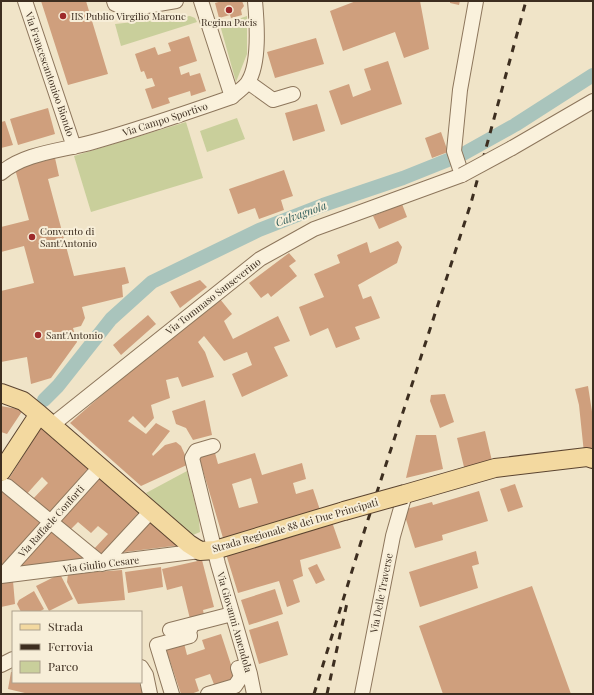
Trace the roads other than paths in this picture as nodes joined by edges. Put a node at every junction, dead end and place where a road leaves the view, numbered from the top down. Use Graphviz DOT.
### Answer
graph roads {
  1 [pos="26,1"];
  2 [pos="114,1"];
  3 [pos="176,1"];
  4 [pos="201,1"];
  5 [pos="255,1"];
  6 [pos="476,1"];
  7 [pos="248,82"];
  8 [pos="293,94"];
  9 [pos="232,97"];
  10 [pos="593,101"];
  11 [pos="74,147"];
  12 [pos="458,163"];
  13 [pos="1,173"];
  14 [pos="1,393"];
  15 [pos="45,419"];
  16 [pos="213,446"];
  17 [pos="593,459"];
  18 [pos="100,466"];
  19 [pos="4,479"];
  20 [pos="405,494"];
  21 [pos="151,511"];
  22 [pos="51,522"];
  23 [pos="207,550"];
  24 [pos="102,564"];
  25 [pos="2,576"];
  26 [pos="232,614"];
  27 [pos="192,625"];
  28 [pos="170,630"];
  29 [pos="12,660"];
  30 [pos="1,665"];
  31 [pos="248,666"];
  32 [pos="142,669"];
  33 [pos="150,694"];
  34 [pos="172,694"];
  35 [pos="208,694"];
  36 [pos="254,694"];
  37 [pos="362,694"];
  1 -- 11 [label="street, Via Francescantonioo Biondo"];
  2 -- 3 [label="street"];
  4 -- 9 [label="street"];
  5 -- 7 [label="street"];
  6 -- 12 [label="street"];
  7 -- 8 [label="street"];
  7 -- 9 [label="street, Via Campo Sportivo"];
  9 -- 11 [label="street, Via Campo Sportivo"];
  10 -- 12 [label="street, Via Tommaso Sanseverino, bridge"];
  11 -- 13 [label="street, Via Campo Sportivo"];
  12 -- 15 [label="street, Via Tommaso Sanseverino"];
  14 -- 15 [label="main road, Strada Regionale 88 dei Due Principati"];
  15 -- 18 [label="main road, Strada Regionale 88 dei Due Principati"];
  15 -- 19 [label="main road"];
  16 -- 23 [label="street, Via Giovanni Amendola"];
  17 -- 20 [label="main road, Strada Regionale 88 dei Due Principati"];
  18 -- 21 [label="main road, Strada Regionale 88 dei Due Principati"];
  18 -- 22 [label="street, Via Raffaele Conforti"];
  19 -- 22 [label="street"];
  20 -- 23 [label="main road, Strada Regionale 88 dei Due Principati, bridge"];
  20 -- 37 [label="street, Via Delle Traverse"];
  21 -- 23 [label="main road, Strada Regionale 88 dei Due Principati"];
  21 -- 24 [label="street"];
  22 -- 24 [label="street"];
  22 -- 25 [label="street, Via Raffaele Conforti"];
  23 -- 24 [label="street, Via Giulio Cesare"];
  23 -- 26 [label="street, Via Giovanni Amendola"];
  24 -- 25 [label="street, Via Giulio Cesare"];
  26 -- 27 [label="street"];
  26 -- 31 [label="street, Via Giovanni Amendola"];
  27 -- 28 [label="street"];
  27 -- 34 [label="street"];
  29 -- 30 [label="street"];
  31 -- 35 [label="street"];
  31 -- 36 [label="street, Via Giovanni Amendola"];
  32 -- 33 [label="street"];
}
